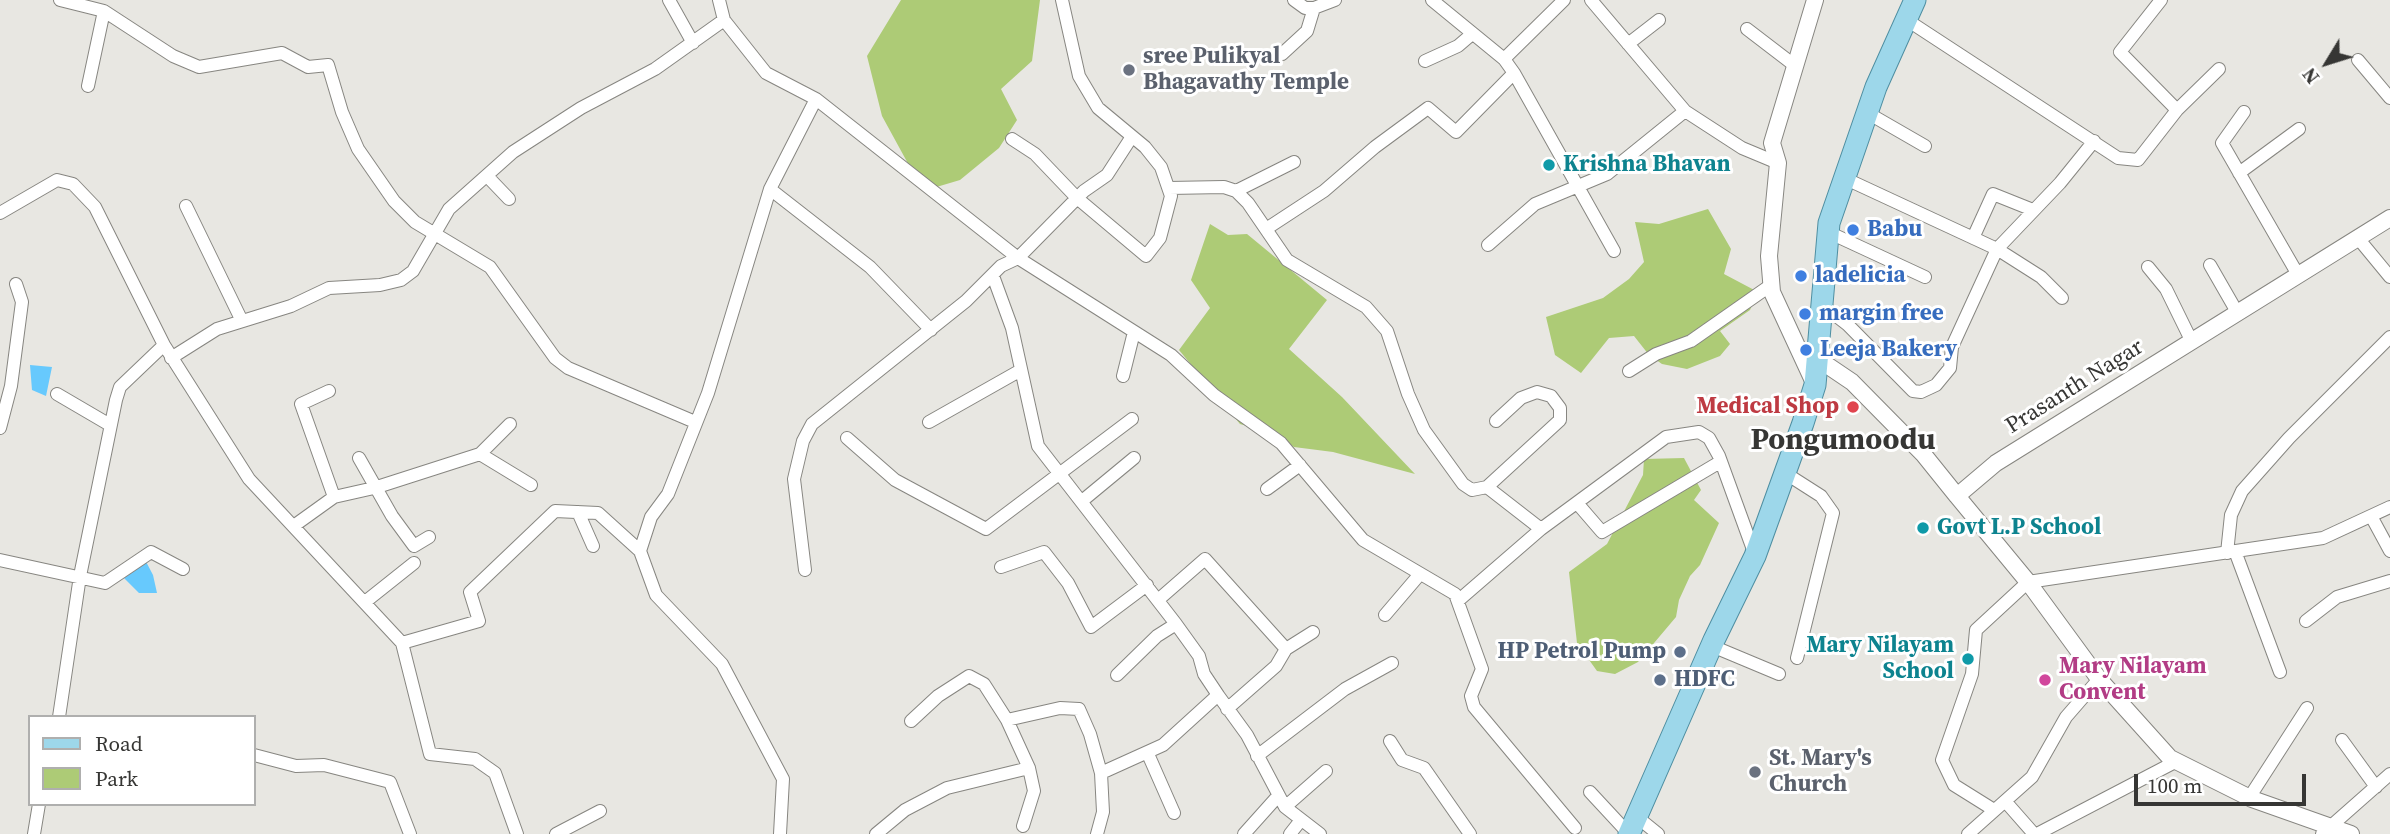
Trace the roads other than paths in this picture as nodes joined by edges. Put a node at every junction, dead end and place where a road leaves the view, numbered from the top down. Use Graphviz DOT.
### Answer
graph roads {
  1 [pos="60,0"];
  2 [pos="669,0"];
  3 [pos="719,0"];
  4 [pos="1062,0"];
  5 [pos="1294,0"];
  6 [pos="1335,0"];
  7 [pos="1432,0"];
  8 [pos="1563,0"];
  9 [pos="1591,0"];
  10 [pos="1815,0"];
  11 [pos="2161,0"];
  12 [pos="1314,8"];
  13 [pos="1911,10"];
  14 [pos="104,11"];
  15 [pos="724,20"];
  16 [pos="1659,20"];
  17 [pos="1747,29"];
  18 [pos="1472,34"];
  19 [pos="693,43"];
  20 [pos="1629,44"];
  21 [pos="1282,54"];
  22 [pos="1504,59"];
  23 [pos="2358,60"];
  24 [pos="1424,61"];
  25 [pos="1794,65"];
  26 [pos="2218,69"];
  27 [pos="1514,73"];
  28 [pos="88,86"];
  29 [pos="2390,98"];
  30 [pos="816,99"];
  31 [pos="2177,110"];
  32 [pos="1685,111"];
  33 [pos="1866,112"];
  34 [pos="2244,112"];
  35 [pos="2298,129"];
  36 [pos="1131,138"];
  37 [pos="1012,139"];
  38 [pos="2094,141"];
  39 [pos="1924,146"];
  40 [pos="1294,162"];
  41 [pos="1778,163"];
  42 [pos="2239,173"];
  43 [pos="487,176"];
  44 [pos="1844,178"];
  45 [pos="1578,184"];
  46 [pos="1168,188"];
  47 [pos="770,189"];
  48 [pos="1236,191"];
  49 [pos="1077,198"];
  50 [pos="509,199"];
  51 [pos="186,206"];
  52 [pos="2033,210"];
  53 [pos="0,213"];
  54 [pos="2390,218"];
  55 [pos="1266,229"];
  56 [pos="433,232"];
  57 [pos="1828,232"];
  58 [pos="2357,237"];
  59 [pos="1973,238"];
  60 [pos="1488,245"];
  61 [pos="1997,249"];
  62 [pos="1614,251"];
  63 [pos="1018,258"];
  64 [pos="2210,265"];
  65 [pos="2148,267"];
  66 [pos="2297,273"];
  67 [pos="993,276"];
  68 [pos="2390,276"];
  69 [pos="1926,277"];
  70 [pos="1770,285"];
  71 [pos="19,293"];
  72 [pos="2062,298"];
  73 [pos="1821,304"];
  74 [pos="2237,312"];
  75 [pos="241,320"];
  76 [pos="930,330"];
  77 [pos="1134,332"];
  78 [pos="2390,337"];
  79 [pos="2192,342"];
  80 [pos="164,345"];
  81 [pos="1815,357"];
  82 [pos="171,358"];
  83 [pos="1021,370"];
  84 [pos="1629,371"];
  85 [pos="1122,376"];
  86 [pos="1815,385"];
  87 [pos="329,391"];
  88 [pos="57,394"];
  89 [pos="1132,419"];
  90 [pos="1496,421"];
  91 [pos="695,422"];
  92 [pos="929,422"];
  93 [pos="510,424"];
  94 [pos="110,425"];
  95 [pos="0,428"];
  96 [pos="847,438"];
  97 [pos="480,454"];
  98 [pos="359,458"];
  99 [pos="1134,458"];
  100 [pos="1720,462"];
  101 [pos="1300,466"];
  102 [pos="1060,472"];
  103 [pos="1785,473"];
  104 [pos="531,485"];
  105 [pos="1487,487"];
  106 [pos="374,488"];
  107 [pos="1267,489"];
  108 [pos="1957,496"];
  109 [pos="334,497"];
  110 [pos="1082,501"];
  111 [pos="1577,503"];
  112 [pos="2390,507"];
  113 [pos="578,512"];
  114 [pos="2371,516"];
  115 [pos="295,525"];
  116 [pos="1541,529"];
  117 [pos="429,537"];
  118 [pos="593,546"];
  119 [pos="640,551"];
  120 [pos="2390,551"];
  121 [pos="2231,552"];
  122 [pos="1755,556"];
  123 [pos="0,560"];
  124 [pos="414,563"];
  125 [pos="1001,567"];
  126 [pos="183,569"];
  127 [pos="805,570"];
  128 [pos="1420,574"];
  129 [pos="80,576"];
  130 [pos="2390,581"];
  131 [pos="2028,582"];
  132 [pos="1147,585"];
  133 [pos="1158,600"];
  134 [pos="1459,600"];
  135 [pos="365,602"];
  136 [pos="1385,615"];
  137 [pos="2306,621"];
  138 [pos="1176,624"];
  139 [pos="1313,632"];
  140 [pos="402,643"];
  141 [pos="1712,646"];
  142 [pos="1286,649"];
  143 [pos="1797,658"];
  144 [pos="1392,663"];
  145 [pos="2280,672"];
  146 [pos="1779,674"];
  147 [pos="1117,675"];
  148 [pos="2099,679"];
  149 [pos="1218,695"];
  150 [pos="2307,708"];
  151 [pos="1227,709"];
  152 [pos="59,715"];
  153 [pos="1007,720"];
  154 [pos="911,721"];
  155 [pos="2342,740"];
  156 [pos="1390,741"];
  157 [pos="1147,754"];
  158 [pos="256,756"];
  159 [pos="1257,756"];
  160 [pos="2177,761"];
  161 [pos="1029,768"];
  162 [pos="1326,771"];
  163 [pos="1101,773"];
  164 [pos="2390,774"];
  165 [pos="2376,787"];
  166 [pos="1590,792"];
  167 [pos="1278,796"];
  168 [pos="2249,798"];
  169 [pos="2005,801"];
  170 [pos="39,806"];
  171 [pos="1286,807"];
  172 [pos="1994,810"];
  173 [pos="600,811"];
  174 [pos="1174,813"];
  175 [pos="1301,820"];
  176 [pos="1023,826"];
  177 [pos="1575,828"];
  178 [pos="1632,828"];
  179 [pos="2326,830"];
  180 [pos="408,833"];
  181 [pos="34,834"];
  182 [pos="517,834"];
  183 [pos="556,834"];
  184 [pos="780,834"];
  185 [pos="876,834"];
  186 [pos="1097,834"];
  187 [pos="1244,834"];
  188 [pos="1290,834"];
  189 [pos="1320,834"];
  190 [pos="1470,834"];
  191 [pos="1658,834"];
  192 [pos="1968,834"];
  193 [pos="2036,834"];
  194 [pos="2351,834"];
  1 -- 14 [label="street"];
  2 -- 19 [label="street"];
  3 -- 15 [label="street"];
  4 -- 36 [label="street"];
  5 -- 12 [label="street"];
  6 -- 12 [label="street"];
  7 -- 18 [label="street"];
  8 -- 22 [label="street"];
  9 -- 20 [label="street"];
  10 -- 25 [label="street"];
  11 -- 31 [label="street"];
  12 -- 21 [label="street"];
  13 -- 33 [label="main road"];
  13 -- 38 [label="street"];
  14 -- 28 [label="street"];
  14 -- 56 [label="street"];
  15 -- 19 [label="street"];
  15 -- 30 [label="street"];
  16 -- 20 [label="street"];
  17 -- 25 [label="street"];
  18 -- 22 [label="street"];
  18 -- 24 [label="street"];
  19 -- 43 [label="street"];
  20 -- 32 [label="street"];
  22 -- 27 [label="street"];
  23 -- 29 [label="street"];
  25 -- 41 [label="street"];
  26 -- 31 [label="street"];
  27 -- 45 [label="street"];
  27 -- 55 [label="street"];
  30 -- 47 [label="street"];
  30 -- 63 [label="street"];
  31 -- 38 [label="street"];
  32 -- 41 [label="street"];
  32 -- 45 [label="street"];
  33 -- 39 [label="street"];
  33 -- 44 [label="main road"];
  34 -- 42 [label="street"];
  35 -- 42 [label="street"];
  36 -- 46 [label="street"];
  36 -- 49 [label="street"];
  37 -- 49 [label="street"];
  38 -- 52 [label="street"];
  40 -- 48 [label="street"];
  41 -- 70 [label="street"];
  42 -- 66 [label="street"];
  43 -- 50 [label="street"];
  43 -- 56 [label="street"];
  44 -- 57 [label="main road"];
  44 -- 59 [label="street"];
  45 -- 60 [label="street"];
  45 -- 62 [label="street"];
  46 -- 48 [label="street"];
  46 -- 49 [label="street"];
  47 -- 76 [label="street"];
  47 -- 91 [label="street"];
  48 -- 55 [label="street"];
  49 -- 63 [label="street"];
  51 -- 75 [label="street"];
  52 -- 59 [label="street"];
  52 -- 61 [label="street"];
  53 -- 80 [label="street"];
  54 -- 58 [label="street, Prasanth Nagar"];
  55 -- 105 [label="street"];
  56 -- 75 [label="street"];
  56 -- 91 [label="street"];
  57 -- 69 [label="street"];
  57 -- 73 [label="main road"];
  58 -- 66 [label="street, Prasanth Nagar"];
  58 -- 68 [label="street"];
  59 -- 61 [label="street"];
  61 -- 72 [label="street"];
  61 -- 73 [label="street"];
  63 -- 67 [label="street"];
  63 -- 77 [label="street"];
  64 -- 74 [label="street"];
  65 -- 79 [label="street"];
  66 -- 74 [label="street, Prasanth Nagar"];
  67 -- 76 [label="street"];
  67 -- 83 [label="street"];
  70 -- 84 [label="street"];
  70 -- 86 [label="street"];
  71 -- 95 [label="street"];
  73 -- 81 [label="main road"];
  74 -- 79 [label="street, Prasanth Nagar"];
  75 -- 82 [label="street"];
  76 -- 127 [label="street"];
  77 -- 85 [label="street"];
  77 -- 101 [label="street"];
  78 -- 121 [label="street"];
  79 -- 108 [label="street, Prasanth Nagar"];
  80 -- 82 [label="street"];
  80 -- 94 [label="street"];
  81 -- 86 [label="main road"];
  81 -- 108 [label="street"];
  82 -- 115 [label="street"];
  83 -- 92 [label="street"];
  83 -- 102 [label="street"];
  86 -- 103 [label="main road"];
  87 -- 109 [label="street"];
  88 -- 94 [label="street"];
  89 -- 102 [label="street"];
  90 -- 105 [label="street"];
  91 -- 119 [label="street"];
  93 -- 97 [label="street"];
  94 -- 129 [label="street"];
  96 -- 102 [label="street"];
  97 -- 104 [label="street"];
  97 -- 106 [label="street"];
  98 -- 106 [label="street"];
  99 -- 110 [label="street"];
  100 -- 111 [label="street"];
  100 -- 111 [label="street"];
  100 -- 122 [label="street"];
  101 -- 107 [label="street"];
  101 -- 128 [label="street"];
  102 -- 110 [label="street"];
  103 -- 122 [label="main road"];
  103 -- 143 [label="street"];
  105 -- 116 [label="street"];
  106 -- 109 [label="street"];
  106 -- 117 [label="street"];
  108 -- 131 [label="street"];
  109 -- 115 [label="street"];
  110 -- 132 [label="street"];
  111 -- 116 [label="street"];
  112 -- 114 [label="street"];
  113 -- 118 [label="street"];
  113 -- 119 [label="street"];
  113 -- 140 [label="street"];
  114 -- 120 [label="street"];
  114 -- 121 [label="street"];
  115 -- 135 [label="street"];
  116 -- 134 [label="street"];
  119 -- 184 [label="street"];
  121 -- 131 [label="street"];
  121 -- 145 [label="street"];
  122 -- 141 [label="main road"];
  123 -- 129 [label="street"];
  124 -- 135 [label="street"];
  125 -- 132 [label="street"];
  126 -- 129 [label="street"];
  128 -- 134 [label="street"];
  128 -- 136 [label="street"];
  129 -- 152 [label="street"];
  130 -- 137 [label="street"];
  131 -- 148 [label="street"];
  131 -- 172 [label="street"];
  132 -- 133 [label="street"];
  133 -- 138 [label="street"];
  133 -- 142 [label="street"];
  134 -- 177 [label="street"];
  135 -- 140 [label="street"];
  138 -- 147 [label="street"];
  138 -- 149 [label="street"];
  139 -- 142 [label="street"];
  140 -- 182 [label="street"];
  141 -- 146 [label="street"];
  141 -- 178 [label="main road"];
  142 -- 151 [label="street"];
  144 -- 159 [label="street"];
  148 -- 160 [label="street"];
  148 -- 169 [label="street"];
  149 -- 151 [label="street"];
  149 -- 157 [label="street"];
  150 -- 168 [label="street"];
  151 -- 159 [label="street"];
  153 -- 154 [label="street"];
  153 -- 161 [label="street"];
  153 -- 163 [label="street"];
  155 -- 165 [label="street"];
  156 -- 190 [label="street"];
  157 -- 163 [label="street"];
  157 -- 174 [label="street"];
  158 -- 180 [label="street"];
  159 -- 167 [label="street"];
  160 -- 168 [label="street"];
  160 -- 193 [label="street"];
  161 -- 176 [label="street"];
  161 -- 185 [label="street"];
  162 -- 171 [label="street"];
  163 -- 186 [label="street"];
  164 -- 165 [label="street"];
  165 -- 179 [label="street"];
  166 -- 178 [label="street"];
  167 -- 171 [label="street"];
  167 -- 187 [label="street"];
  168 -- 179 [label="street"];
  169 -- 172 [label="street"];
  169 -- 193 [label="street"];
  170 -- 181 [label="street"];
  171 -- 175 [label="street"];
  172 -- 192 [label="street"];
  173 -- 183 [label="street"];
  175 -- 188 [label="street"];
  175 -- 189 [label="street"];
  178 -- 191 [label="street"];
  179 -- 194 [label="street"];
}
